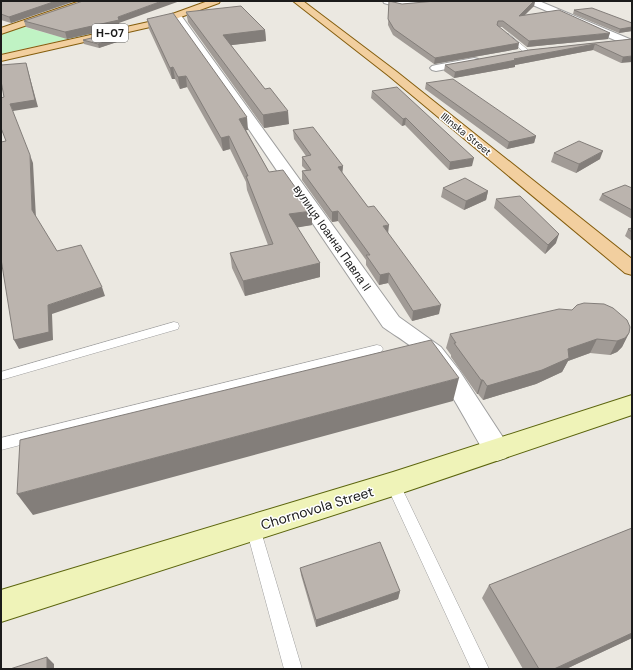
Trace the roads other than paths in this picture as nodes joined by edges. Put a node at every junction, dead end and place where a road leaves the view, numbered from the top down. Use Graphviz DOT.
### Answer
graph roads {
  1 [pos="89,1"];
  2 [pos="216,1"];
  3 [pos="297,1"];
  4 [pos="388,1"];
  5 [pos="448,1"];
  6 [pos="531,1"];
  7 [pos="177,16"];
  8 [pos="1,31"];
  9 [pos="504,33"];
  10 [pos="630,43"];
  11 [pos="605,45"];
  12 [pos="530,51"];
  13 [pos="512,54"];
  14 [pos="1,58"];
  15 [pos="481,60"];
  16 [pos="436,68"];
  17 [pos="632,269"];
  18 [pos="174,326"];
  19 [pos="377,349"];
  20 [pos="1,376"];
  21 [pos="632,406"];
  22 [pos="1,444"];
  23 [pos="497,450"];
  24 [pos="393,484"];
  25 [pos="253,528"];
  26 [pos="1,606"];
  27 [pos="293,669"];
  28 [pos="480,669"];
  1 -- 8 [label="main road"];
  2 -- 7 [label="main road, Н-07"];
  3 -- 17 [label="main road, Illinska Street"];
  4 -- 5 [label="street"];
  6 -- 10 [label="street"];
  7 -- 14 [label="main road, Н-07"];
  7 -- 23 [label="street, вулиця Іоанна Павла II"];
  9 -- 12 [label="lane"];
  10 -- 11 [label="street"];
  12 -- 13 [label="street"];
  15 -- 16 [label="street"];
  18 -- 20 [label="lane"];
  19 -- 22 [label="lane"];
  21 -- 23 [label="main road, Chornovola Street"];
  23 -- 24 [label="main road, Chornovola Street"];
  24 -- 25 [label="main road, Chornovola Street"];
  24 -- 28 [label="lane"];
  25 -- 26 [label="main road, Chornovola Street"];
  25 -- 27 [label="lane"];
}
